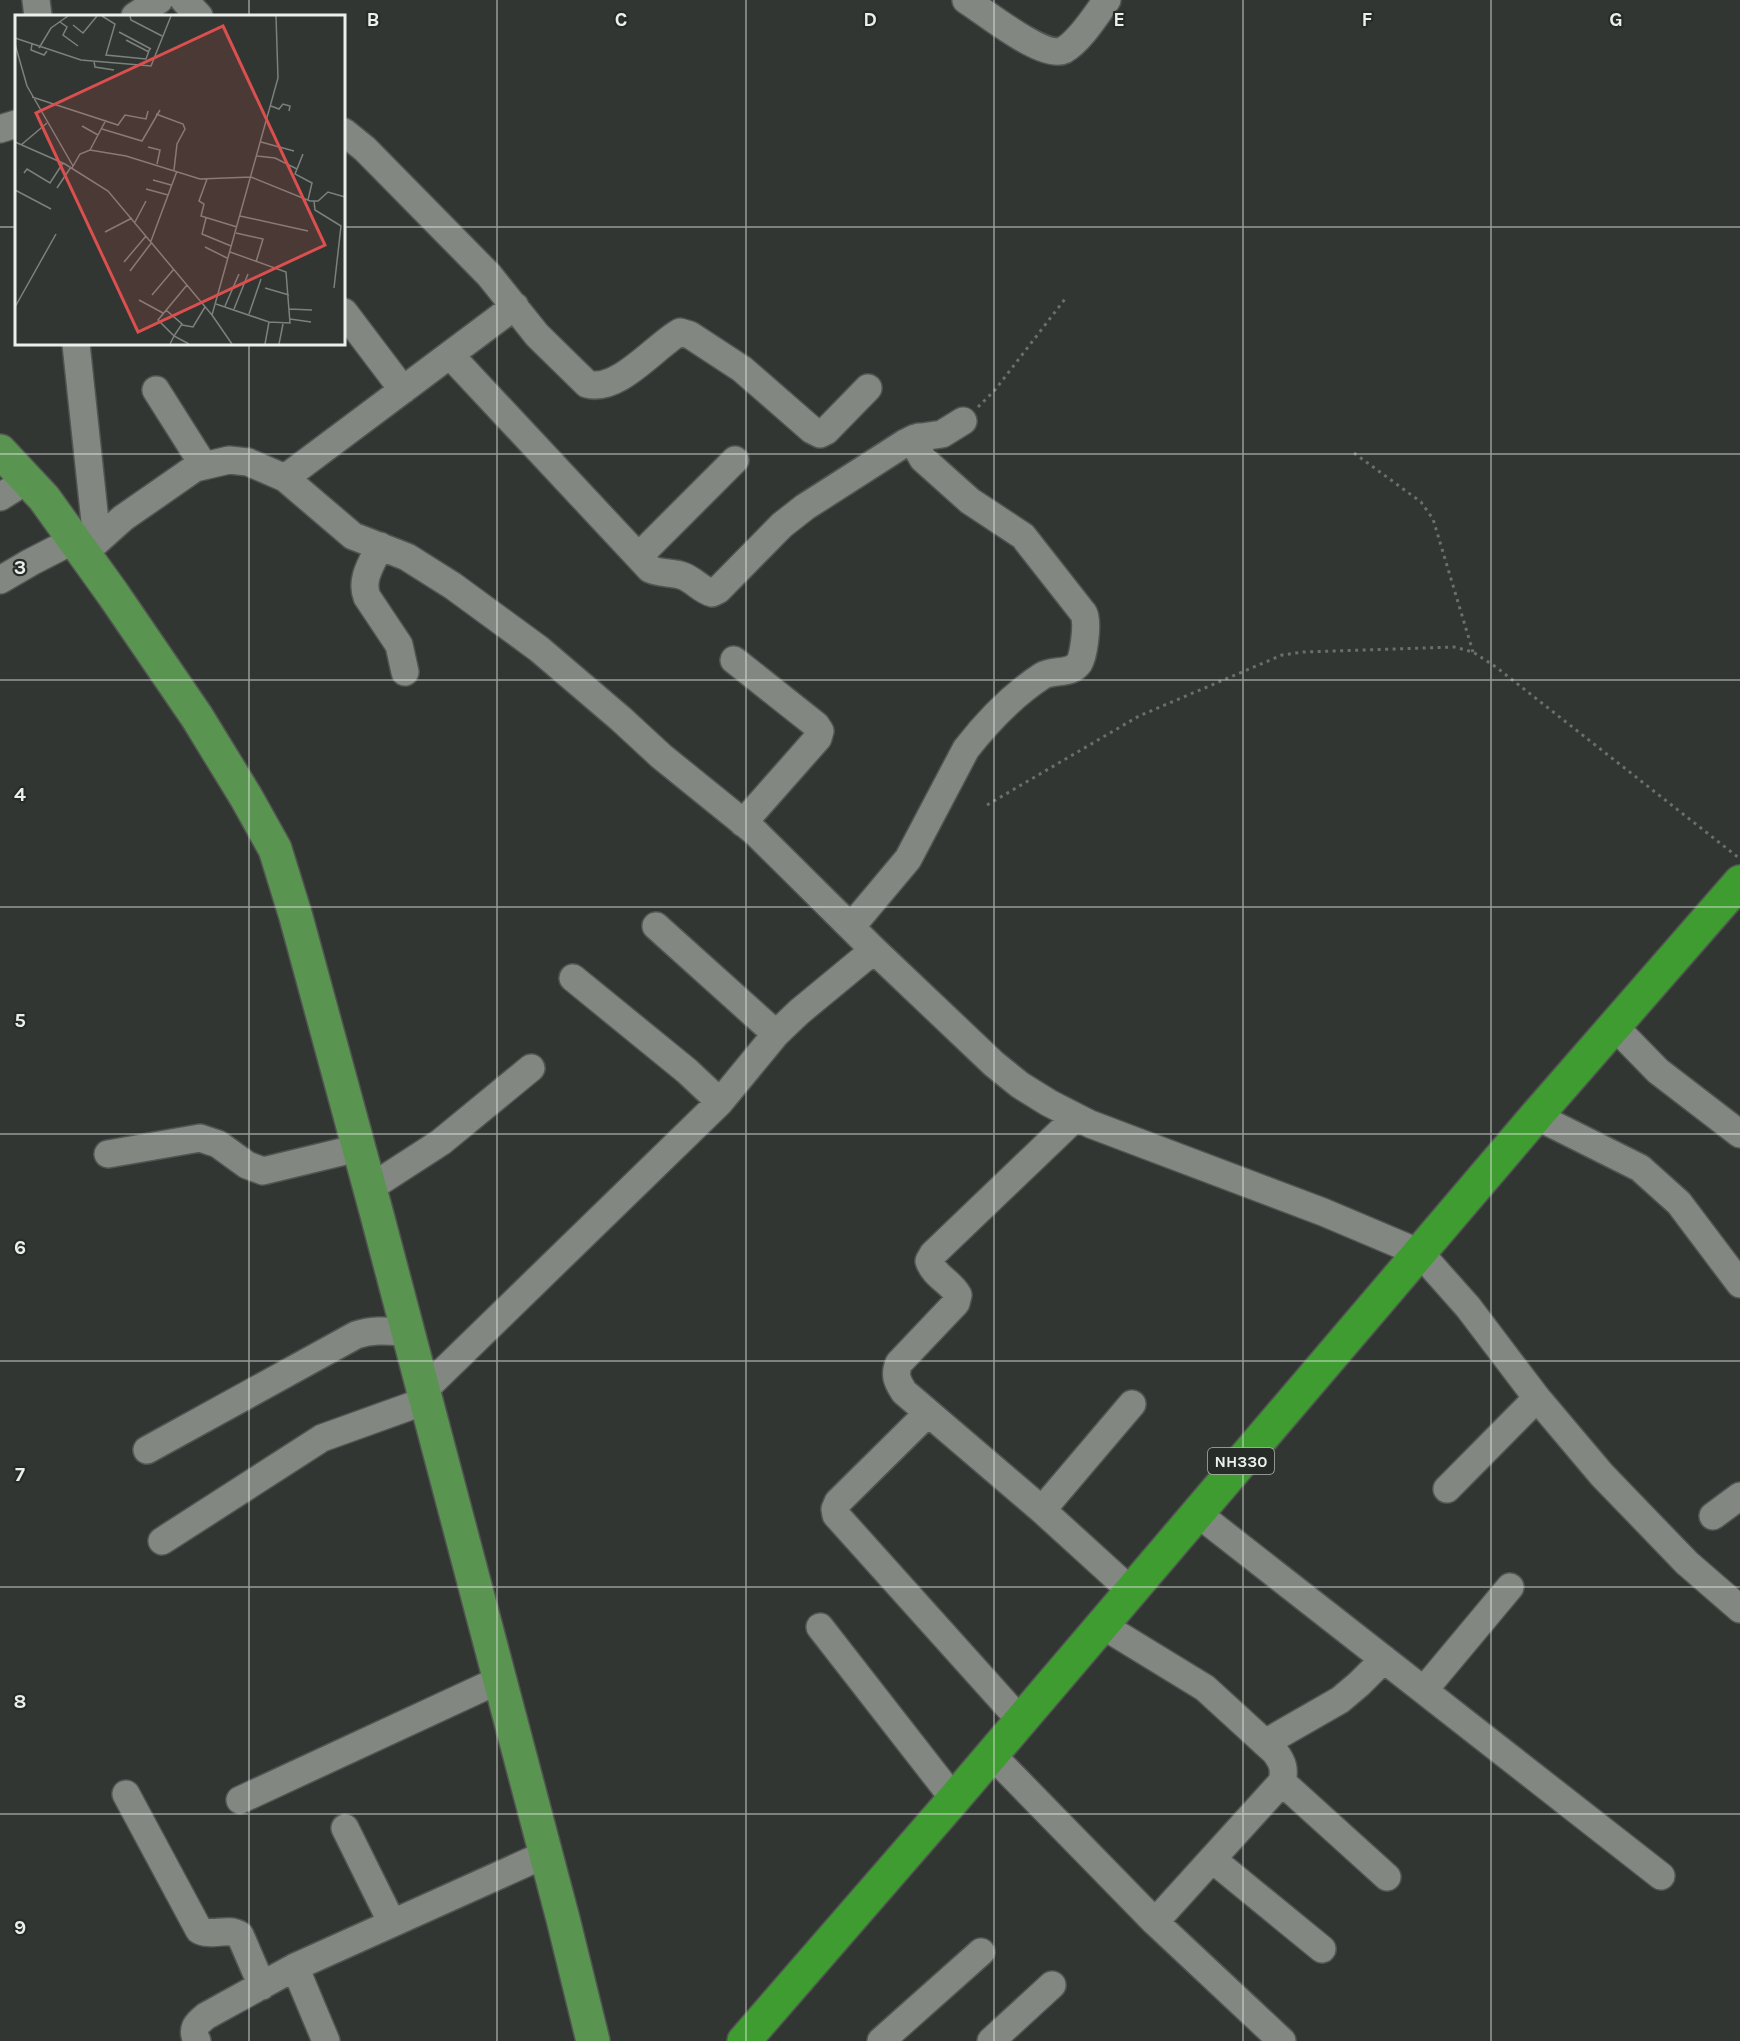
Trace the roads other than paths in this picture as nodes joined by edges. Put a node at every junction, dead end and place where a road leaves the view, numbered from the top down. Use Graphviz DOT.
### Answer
graph roads {
  1 [pos="36,0"];
  2 [pos="159,0"];
  3 [pos="184,0"];
  4 [pos="966,0"];
  5 [pos="1107,0"];
  6 [pos="38,15"];
  7 [pos="136,15"];
  8 [pos="198,15"];
  9 [pos="15,124"];
  10 [pos="0,129"];
  11 [pos="345,133"];
  12 [pos="514,306"];
  13 [pos="345,313"];
  14 [pos="76,345"];
  15 [pos="450,355"];
  16 [pos="868,388"];
  17 [pos="156,390"];
  18 [pos="403,390"];
  19 [pos="963,421"];
  20 [pos="919,437"];
  21 [pos="0,451"];
  22 [pos="735,460"];
  23 [pos="204,466"];
  24 [pos="285,478"];
  25 [pos="14,489"];
  26 [pos="85,545"];
  27 [pos="380,546"];
  28 [pos="639,556"];
  29 [pos="0,580"];
  30 [pos="734,660"];
  31 [pos="405,672"];
  32 [pos="743,823"];
  33 [pos="1740,882"];
  34 [pos="657,926"];
  35 [pos="850,927"];
  36 [pos="874,950"];
  37 [pos="573,978"];
  38 [pos="1614,1026"];
  39 [pos="776,1034"];
  40 [pos="531,1068"];
  41 [pos="720,1101"];
  42 [pos="1536,1116"];
  43 [pos="1076,1117"];
  44 [pos="1740,1134"];
  45 [pos="358,1148"];
  46 [pos="108,1154"];
  47 [pos="370,1188"];
  48 [pos="1420,1253"];
  49 [pos="1740,1284"];
  50 [pos="407,1332"];
  51 [pos="424,1396"];
  52 [pos="1537,1398"];
  53 [pos="1132,1404"];
  54 [pos="928,1413"];
  55 [pos="147,1450"];
  56 [pos="1447,1490"];
  57 [pos="1740,1496"];
  58 [pos="1042,1510"];
  59 [pos="1197,1513"];
  60 [pos="1713,1516"];
  61 [pos="162,1541"];
  62 [pos="1510,1587"];
  63 [pos="1131,1591"];
  64 [pos="1740,1609"];
  65 [pos="1102,1625"];
  66 [pos="820,1627"];
  67 [pos="1384,1659"];
  68 [pos="499,1680"];
  69 [pos="1424,1690"];
  70 [pos="1021,1721"];
  71 [pos="1265,1743"];
  72 [pos="992,1755"];
  73 [pos="1282,1782"];
  74 [pos="126,1794"];
  75 [pos="954,1799"];
  76 [pos="240,1800"];
  77 [pos="345,1828"];
  78 [pos="546,1854"];
  79 [pos="1212,1859"];
  80 [pos="1661,1876"];
  81 [pos="1387,1877"];
  82 [pos="1155,1922"];
  83 [pos="392,1923"];
  84 [pos="1322,1949"];
  85 [pos="981,1952"];
  86 [pos="295,1967"];
  87 [pos="1052,1985"];
  88 [pos="262,1986"];
  89 [pos="197,2041"];
  90 [pos="326,2041"];
  91 [pos="593,2041"];
  92 [pos="744,2041"];
  93 [pos="881,2041"];
  94 [pos="991,2041"];
  95 [pos="1282,2041"];
  1 -- 6 [label="street"];
  2 -- 7 [label="street"];
  3 -- 8 [label="street"];
  4 -- 5 [label="street"];
  9 -- 10 [label="street"];
  11 -- 12 [label="street"];
  12 -- 15 [label="street"];
  12 -- 16 [label="street"];
  13 -- 18 [label="street"];
  14 -- 26 [label="street"];
  15 -- 18 [label="street"];
  15 -- 28 [label="street"];
  17 -- 23 [label="street"];
  18 -- 24 [label="street"];
  19 -- 20 [label="street"];
  20 -- 28 [label="street"];
  20 -- 35 [label="street"];
  21 -- 25 [label="main road"];
  22 -- 28 [label="street"];
  23 -- 24 [label="street"];
  23 -- 26 [label="street"];
  24 -- 27 [label="street"];
  25 -- 26 [label="main road"];
  26 -- 29 [label="street"];
  26 -- 45 [label="main road"];
  27 -- 31 [label="street"];
  27 -- 32 [label="street"];
  30 -- 32 [label="street"];
  32 -- 35 [label="street"];
  33 -- 38 [label="highway, NH330"];
  34 -- 39 [label="street"];
  35 -- 36 [label="street"];
  36 -- 39 [label="street"];
  36 -- 43 [label="street"];
  37 -- 41 [label="street"];
  38 -- 42 [label="highway, NH330"];
  38 -- 44 [label="street"];
  39 -- 41 [label="street"];
  40 -- 47 [label="street"];
  41 -- 51 [label="street"];
  42 -- 48 [label="highway, NH330"];
  42 -- 49 [label="street"];
  43 -- 48 [label="street"];
  43 -- 54 [label="street"];
  45 -- 46 [label="street"];
  45 -- 47 [label="main road"];
  47 -- 50 [label="main road"];
  48 -- 52 [label="street"];
  48 -- 59 [label="highway, NH330"];
  50 -- 51 [label="main road"];
  50 -- 55 [label="street"];
  51 -- 61 [label="street"];
  51 -- 68 [label="main road"];
  52 -- 56 [label="street"];
  52 -- 64 [label="street"];
  53 -- 58 [label="street"];
  54 -- 58 [label="street"];
  54 -- 70 [label="street"];
  57 -- 60 [label="street"];
  58 -- 63 [label="street"];
  59 -- 63 [label="highway, NH330"];
  59 -- 67 [label="street"];
  62 -- 69 [label="street"];
  63 -- 65 [label="highway, NH330"];
  65 -- 70 [label="highway, NH330"];
  65 -- 71 [label="street"];
  66 -- 75 [label="street"];
  67 -- 69 [label="street"];
  67 -- 71 [label="street"];
  68 -- 76 [label="street"];
  68 -- 78 [label="main road"];
  69 -- 80 [label="street"];
  70 -- 72 [label="highway, NH330"];
  71 -- 73 [label="street"];
  72 -- 75 [label="highway, NH330"];
  72 -- 82 [label="street"];
  73 -- 79 [label="street"];
  73 -- 81 [label="street"];
  74 -- 88 [label="street"];
  75 -- 92 [label="highway, NH330"];
  77 -- 83 [label="street"];
  78 -- 83 [label="street"];
  78 -- 91 [label="main road"];
  79 -- 82 [label="street"];
  79 -- 84 [label="street"];
  82 -- 95 [label="street"];
  83 -- 86 [label="street"];
  85 -- 93 [label="street"];
  86 -- 88 [label="street"];
  86 -- 90 [label="street"];
  87 -- 94 [label="street"];
  88 -- 89 [label="street"];
}
